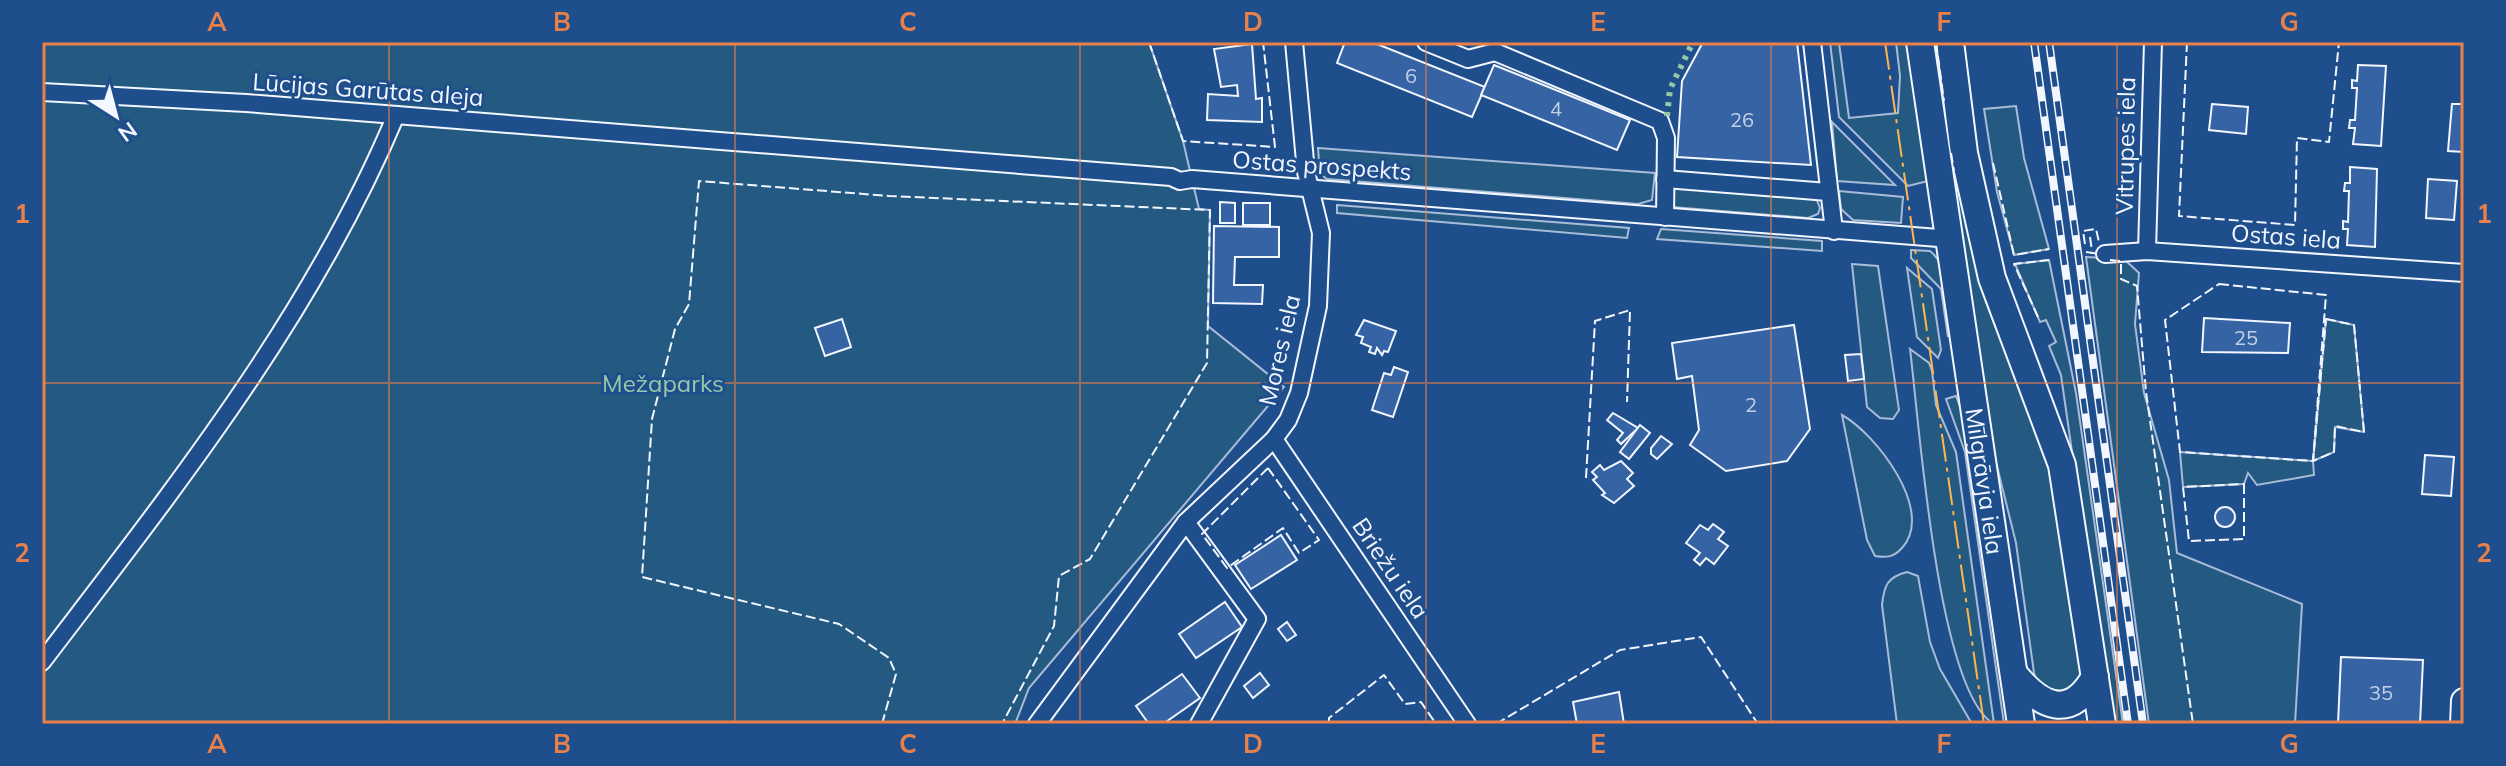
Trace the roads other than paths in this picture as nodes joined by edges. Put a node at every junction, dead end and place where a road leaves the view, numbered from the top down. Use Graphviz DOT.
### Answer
graph roads {
  1 [pos="1294,42"];
  2 [pos="1426,42"];
  3 [pos="1812,42"];
  4 [pos="1920,42"];
  5 [pos="1950,42"];
  6 [pos="2153,42"];
  7 [pos="42,92"];
  8 [pos="396,115"];
  9 [pos="690,139"];
  10 [pos="1665,179"];
  11 [pos="1311,188"];
  12 [pos="1828,192"];
  13 [pos="1665,217"];
  14 [pos="1834,231"];
  15 [pos="1951,239"];
  16 [pos="2147,251"];
  17 [pos="2105,254"];
  18 [pos="2464,273"];
  19 [pos="1274,439"];
  20 [pos="1186,522"];
  21 [pos="42,662"];
  22 [pos="2014,674"];
  23 [pos="2095,677"];
  24 [pos="2464,701"];
  25 [pos="1037,724"];
  26 [pos="1199,724"];
  27 [pos="1467,724"];
  28 [pos="2021,724"];
  29 [pos="2102,724"];
  30 [pos="2463,724"];
  1 -- 11 [label="street, Mores iela"];
  2 -- 10 [label="street"];
  3 -- 12 [label="street"];
  4 -- 15 [label="main road, Mīlgrāvja iela"];
  5 -- 23 [label="main road"];
  6 -- 16 [label="street, Vitrupes iela"];
  7 -- 8 [label="street, Lūcijas Garūtas aleja"];
  8 -- 9 [label="street, Lūcijas Garūtas aleja"];
  8 -- 21 [label="street"];
  9 -- 11 [label="street, Ostas prospekts"];
  10 -- 12 [label="street"];
  10 -- 13 [label="street"];
  11 -- 13 [label="street, Ostas prospekts"];
  11 -- 19 [label="street, Mores iela"];
  12 -- 14 [label="street"];
  13 -- 14 [label="street, Ostas prospekts"];
  14 -- 15 [label="street, Ostas prospekts"];
  15 -- 22 [label="main road, Mīlgrāvja iela"];
  16 -- 17 [label="street, Ostas iela"];
  16 -- 18 [label="street, Ostas iela"];
  19 -- 20 [label="street, Mores iela"];
  19 -- 27 [label="street, Briežu iela"];
  20 -- 25 [label="street, Mores iela"];
  20 -- 26 [label="street"];
  22 -- 23 [label="main road"];
  22 -- 28 [label="main road, Mīlgrāvja iela"];
  23 -- 29 [label="main road"];
  24 -- 30 [label="street"];
}
